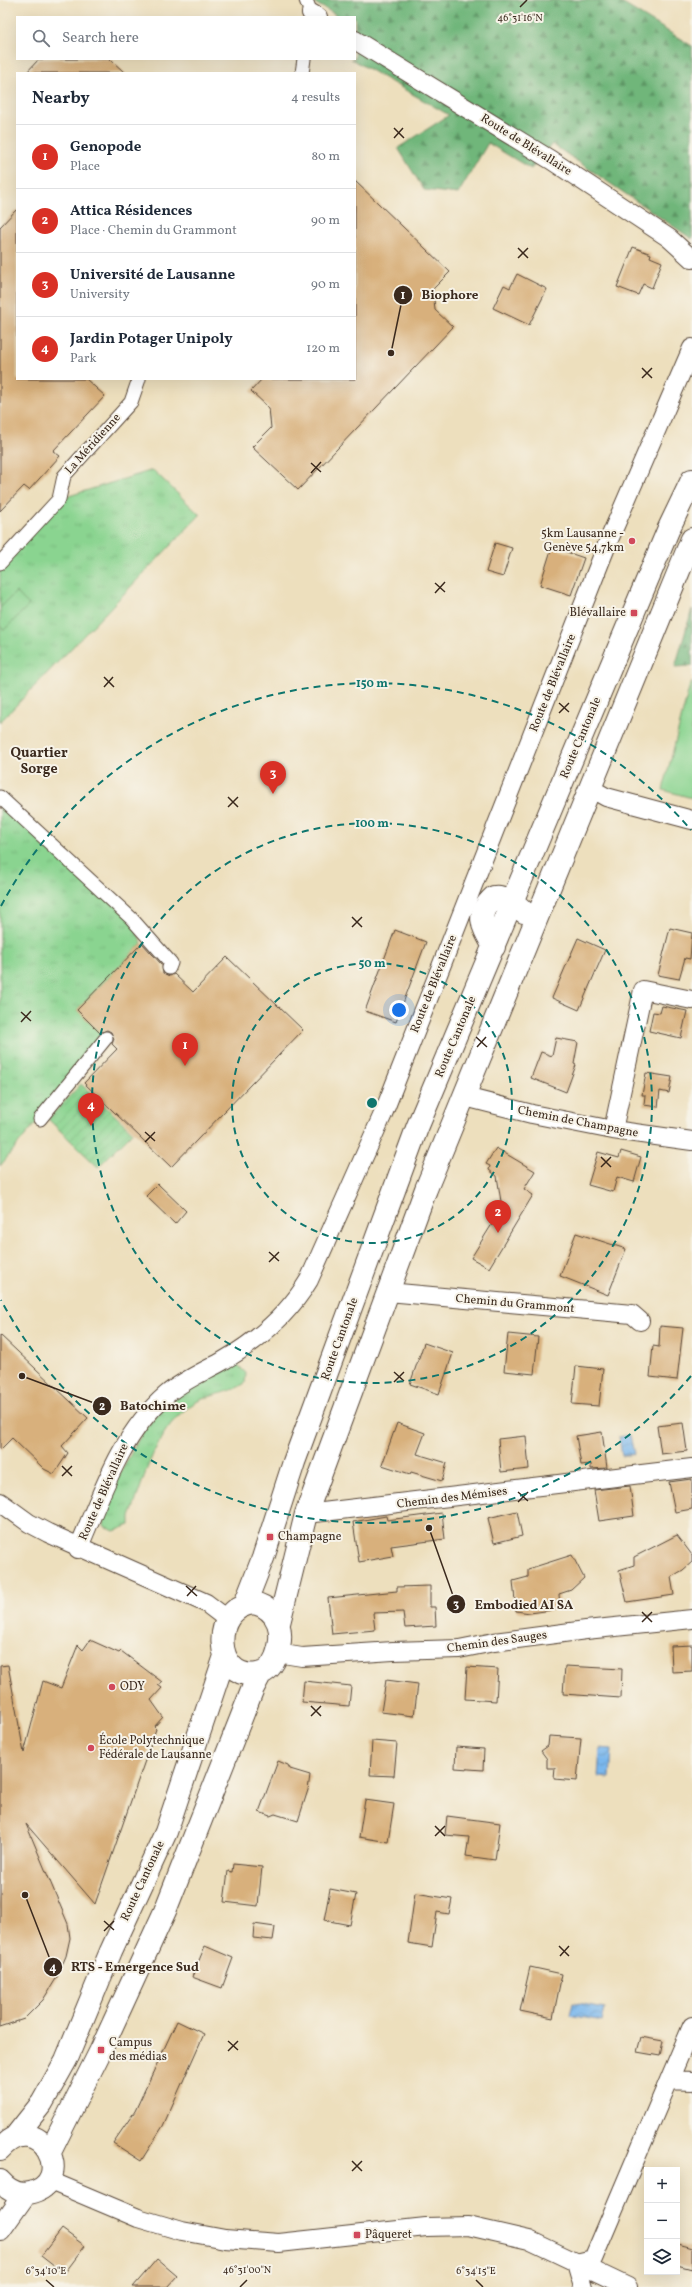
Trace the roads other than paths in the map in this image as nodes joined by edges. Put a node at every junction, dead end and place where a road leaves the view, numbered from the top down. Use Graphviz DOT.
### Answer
graph roads {
  1 [pos="356,41"];
  2 [pos="304,60"];
  3 [pos="302,72"];
  4 [pos="692,259"];
  5 [pos="692,348"];
  6 [pos="139,380"];
  7 [pos="692,385"];
  8 [pos="673,391"];
  9 [pos="692,480"];
  10 [pos="692,539"];
  11 [pos="0,563"];
  12 [pos="590,788"];
  13 [pos="0,797"];
  14 [pos="692,820"];
  15 [pos="512,903"];
  16 [pos="169,968"];
  17 [pos="692,1000"];
  18 [pos="500,1013"];
  19 [pos="106,1038"];
  20 [pos="465,1097"];
  21 [pos="40,1119"];
  22 [pos="613,1130"];
  23 [pos="692,1141"];
  24 [pos="388,1292"];
  25 [pos="640,1321"];
  26 [pos="692,1468"];
  27 [pos="0,1502"];
  28 [pos="306,1514"];
  29 [pos="78,1548"];
  30 [pos="245,1604"];
  31 [pos="227,1619"];
  32 [pos="692,1620"];
  33 [pos="279,1623"];
  34 [pos="277,1653"];
  35 [pos="225,1656"];
  36 [pos="261,1673"];
  37 [pos="692,2026"];
  38 [pos="669,2080"];
  39 [pos="692,2081"];
  40 [pos="7,2143"];
  41 [pos="50,2152"];
  42 [pos="48,2180"];
  43 [pos="0,2181"];
  44 [pos="25,2194"];
  45 [pos="0,2230"];
  46 [pos="576,2263"];
  47 [pos="583,2287"];
  48 [pos="628,2287"];
  1 -- 4 [label="street, Route de Blévallaire"];
  2 -- 3 [label="street"];
  5 -- 8 [label="street, Route de Blévallaire"];
  6 -- 11 [label="street, La Méridienne"];
  7 -- 8 [label="street"];
  8 -- 29 [label="street, Route de Blévallaire"];
  9 -- 15 [label="main road, Route Cantonale"];
  10 -- 12 [label="main road"];
  12 -- 14 [label="street"];
  12 -- 18 [label="main road"];
  13 -- 16 [label="street"];
  15 -- 18 [label="main road"];
  15 -- 30 [label="main road, Route Cantonale"];
  17 -- 22 [label="street"];
  18 -- 20 [label="main road"];
  19 -- 21 [label="street"];
  20 -- 22 [label="street, Chemin de Champagne"];
  20 -- 24 [label="main road"];
  22 -- 23 [label="street, Chemin de Champagne"];
  24 -- 25 [label="street, Chemin du Grammont"];
  24 -- 28 [label="main road"];
  26 -- 28 [label="street, Chemin des Mémises"];
  27 -- 29 [label="street"];
  28 -- 33 [label="main road"];
  29 -- 31 [label="street"];
  30 -- 31 [label="main road"];
  30 -- 33 [label="main road"];
  31 -- 35 [label="main road"];
  32 -- 34 [label="street, Chemin des Sauges"];
  33 -- 34 [label="main road"];
  34 -- 36 [label="main road"];
  35 -- 36 [label="main road"];
  35 -- 40 [label="main road, Route Cantonale"];
  36 -- 41 [label="main road"];
  37 -- 38 [label="street"];
  38 -- 39 [label="street"];
  38 -- 46 [label="street"];
  40 -- 41 [label="main road"];
  41 -- 42 [label="main road"];
  42 -- 44 [label="main road"];
  42 -- 46 [label="street"];
  43 -- 44 [label="main road"];
  44 -- 45 [label="main road"];
  46 -- 47 [label="street"];
  46 -- 48 [label="street"];
}
